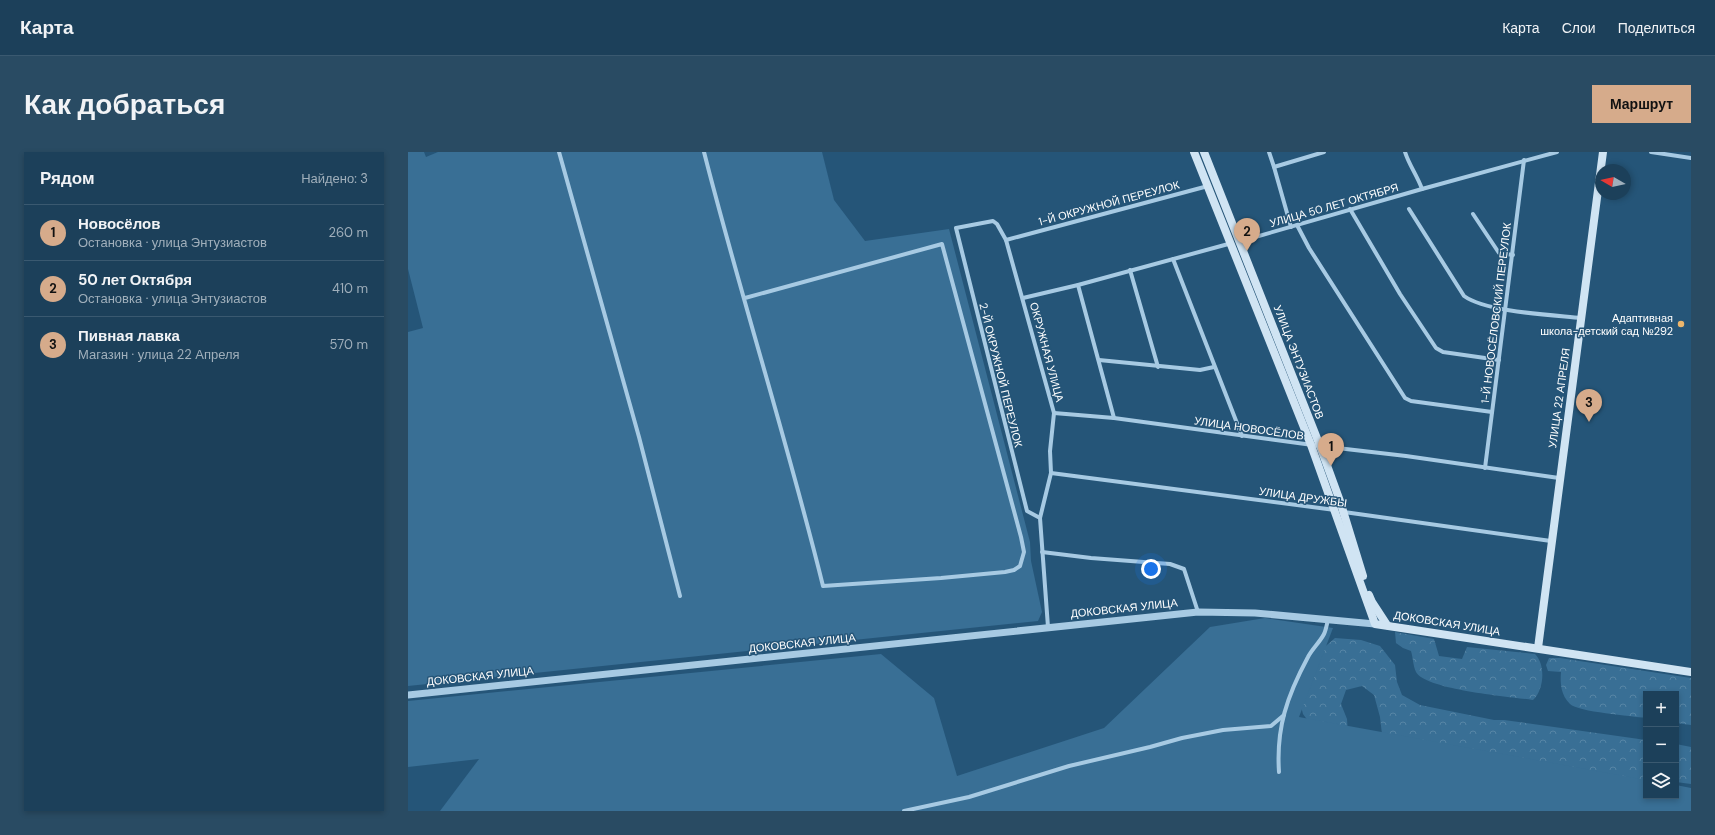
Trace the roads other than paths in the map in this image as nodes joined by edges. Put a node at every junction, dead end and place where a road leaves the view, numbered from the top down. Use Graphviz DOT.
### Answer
graph roads {
  1 [pos="559,152"];
  2 [pos="704,152"];
  3 [pos="1194,152"];
  4 [pos="1204,152"];
  5 [pos="1269,152"];
  6 [pos="1324,152"];
  7 [pos="1405,152"];
  8 [pos="1557,152"];
  9 [pos="1603,152"];
  10 [pos="1651,152"];
  11 [pos="1691,158"];
  12 [pos="1524,160"];
  13 [pos="1274,167"];
  14 [pos="1217,184"];
  15 [pos="1208,186"];
  16 [pos="1422,188"];
  17 [pos="1409,209"];
  18 [pos="1350,210"];
  19 [pos="1474,214"];
  20 [pos="1297,225"];
  21 [pos="1291,227"];
  22 [pos="956,228"];
  23 [pos="1006,240"];
  24 [pos="1235,243"];
  25 [pos="1513,255"];
  26 [pos="1173,259"];
  27 [pos="1130,270"];
  28 [pos="1078,285"];
  29 [pos="745,298"];
  30 [pos="1023,298"];
  31 [pos="1505,308"];
  32 [pos="1581,318"];
  33 [pos="1099,360"];
  34 [pos="1499,360"];
  35 [pos="1158,367"];
  36 [pos="1214,367"];
  37 [pos="1492,412"];
  38 [pos="1054,413"];
  39 [pos="1114,418"];
  40 [pos="1242,436"];
  41 [pos="1316,446"];
  42 [pos="1485,468"];
  43 [pos="1051,473"];
  44 [pos="1559,478"];
  45 [pos="1338,511"];
  46 [pos="1040,518"];
  47 [pos="1552,541"];
  48 [pos="1042,552"];
  49 [pos="680,596"];
  50 [pos="1198,612"];
  51 [pos="1328,619"];
  52 [pos="1375,624"];
  53 [pos="1387,625"];
  54 [pos="1048,627"];
  55 [pos="1538,648"];
  56 [pos="1691,672"];
  57 [pos="408,695"];
  58 [pos="1284,715"];
  59 [pos="1279,772"];
  60 [pos="904,811"];
  1 -- 49 [label="street"];
  2 -- 29 [label="street"];
  3 -- 15 [label="main road, УЛИЦА ЭНТУЗИАСТОВ"];
  4 -- 14 [label="main road, УЛИЦА ЭНТУЗИАСТОВ"];
  5 -- 13 [label="street"];
  6 -- 13 [label="street"];
  7 -- 16 [label="street"];
  8 -- 12 [label="street, УЛИЦА 50 ЛЕТ ОКТЯБРЯ"];
  9 -- 32 [label="main road, УЛИЦА 22 АПРЕЛЯ"];
  10 -- 11 [label="street"];
  12 -- 16 [label="street, УЛИЦА 50 ЛЕТ ОКТЯБРЯ"];
  12 -- 25 [label="street, 1-Й НОВОСЁЛОВСКИЙ ПЕРЕУЛОК"];
  13 -- 21 [label="street"];
  14 -- 15 [label="street, 1-Й ОКРУЖНОЙ ПЕРЕУЛОК"];
  14 -- 24 [label="main road, УЛИЦА ЭНТУЗИАСТОВ"];
  15 -- 23 [label="street, 1-Й ОКРУЖНОЙ ПЕРЕУЛОК"];
  15 -- 24 [label="main road, УЛИЦА ЭНТУЗИАСТОВ"];
  16 -- 18 [label="street, УЛИЦА 50 ЛЕТ ОКТЯБРЯ"];
  17 -- 31 [label="street"];
  18 -- 20 [label="street, УЛИЦА 50 ЛЕТ ОКТЯБРЯ"];
  18 -- 34 [label="street"];
  19 -- 25 [label="street"];
  20 -- 21 [label="street, УЛИЦА 50 ЛЕТ ОКТЯБРЯ"];
  20 -- 37 [label="street"];
  21 -- 24 [label="street, УЛИЦА 50 ЛЕТ ОКТЯБРЯ"];
  22 -- 23 [label="street, ОКРУЖНАЯ УЛИЦА"];
  22 -- 46 [label="street, 2-Й ОКРУЖНОЙ ПЕРЕУЛОК"];
  23 -- 30 [label="street, ОКРУЖНАЯ УЛИЦА"];
  24 -- 26 [label="street, УЛИЦА 50 ЛЕТ ОКТЯБРЯ"];
  24 -- 41 [label="main road, УЛИЦА ЭНТУЗИАСТОВ"];
  25 -- 31 [label="street, 1-Й НОВОСЁЛОВСКИЙ ПЕРЕУЛОК"];
  26 -- 27 [label="street, УЛИЦА 50 ЛЕТ ОКТЯБРЯ"];
  26 -- 36 [label="street"];
  27 -- 28 [label="street, УЛИЦА 50 ЛЕТ ОКТЯБРЯ"];
  27 -- 35 [label="street"];
  28 -- 30 [label="street, УЛИЦА 50 ЛЕТ ОКТЯБРЯ"];
  28 -- 33 [label="street"];
  29 -- 29 [label="street"];
  30 -- 38 [label="street, ОКРУЖНАЯ УЛИЦА"];
  31 -- 32 [label="street"];
  31 -- 34 [label="street, 1-Й НОВОСЁЛОВСКИЙ ПЕРЕУЛОК"];
  32 -- 44 [label="main road, УЛИЦА 22 АПРЕЛЯ"];
  33 -- 35 [label="street"];
  33 -- 39 [label="street"];
  34 -- 37 [label="street, 1-Й НОВОСЁЛОВСКИЙ ПЕРЕУЛОК"];
  35 -- 36 [label="street"];
  36 -- 40 [label="street"];
  37 -- 42 [label="street, 1-Й НОВОСЁЛОВСКИЙ ПЕРЕУЛОК"];
  38 -- 39 [label="street, УЛИЦА НОВОСЁЛОВ"];
  38 -- 43 [label="street, ОКРУЖНАЯ УЛИЦА"];
  39 -- 40 [label="street, УЛИЦА НОВОСЁЛОВ"];
  40 -- 41 [label="street, УЛИЦА НОВОСЁЛОВ"];
  41 -- 42 [label="street, УЛИЦА НОВОСЁЛОВ"];
  41 -- 45 [label="main road, УЛИЦА ЭНТУЗИАСТОВ"];
  42 -- 44 [label="street, УЛИЦА НОВОСЁЛОВ"];
  43 -- 45 [label="street, УЛИЦА ДРУЖБЫ"];
  43 -- 46 [label="street, ОКРУЖНАЯ УЛИЦА"];
  44 -- 47 [label="main road, УЛИЦА 22 АПРЕЛЯ"];
  45 -- 47 [label="street, УЛИЦА ДРУЖБЫ"];
  45 -- 52 [label="main road, УЛИЦА ЭНТУЗИАСТОВ"];
  45 -- 53 [label="main road, УЛИЦА ЭНТУЗИАСТОВ"];
  46 -- 48 [label="street, ОКРУЖНАЯ УЛИЦА"];
  47 -- 55 [label="main road, УЛИЦА 22 АПРЕЛЯ"];
  48 -- 50 [label="street, ДОКОВСКАЯ УЛИЦА"];
  48 -- 54 [label="street, ОКРУЖНАЯ УЛИЦА"];
  50 -- 51 [label="street, ДОКОВСКАЯ УЛИЦА"];
  50 -- 54 [label="street, ДОКОВСКАЯ УЛИЦА"];
  51 -- 52 [label="street, ДОКОВСКАЯ УЛИЦА"];
  51 -- 58 [label="street"];
  52 -- 53 [label="main road, ДОКОВСКАЯ УЛИЦА"];
  53 -- 55 [label="main road, ДОКОВСКАЯ УЛИЦА"];
  54 -- 57 [label="street, ДОКОВСКАЯ УЛИЦА"];
  55 -- 56 [label="main road, ДОКОВСКАЯ УЛИЦА"];
  58 -- 59 [label="street"];
  58 -- 60 [label="street"];
}
